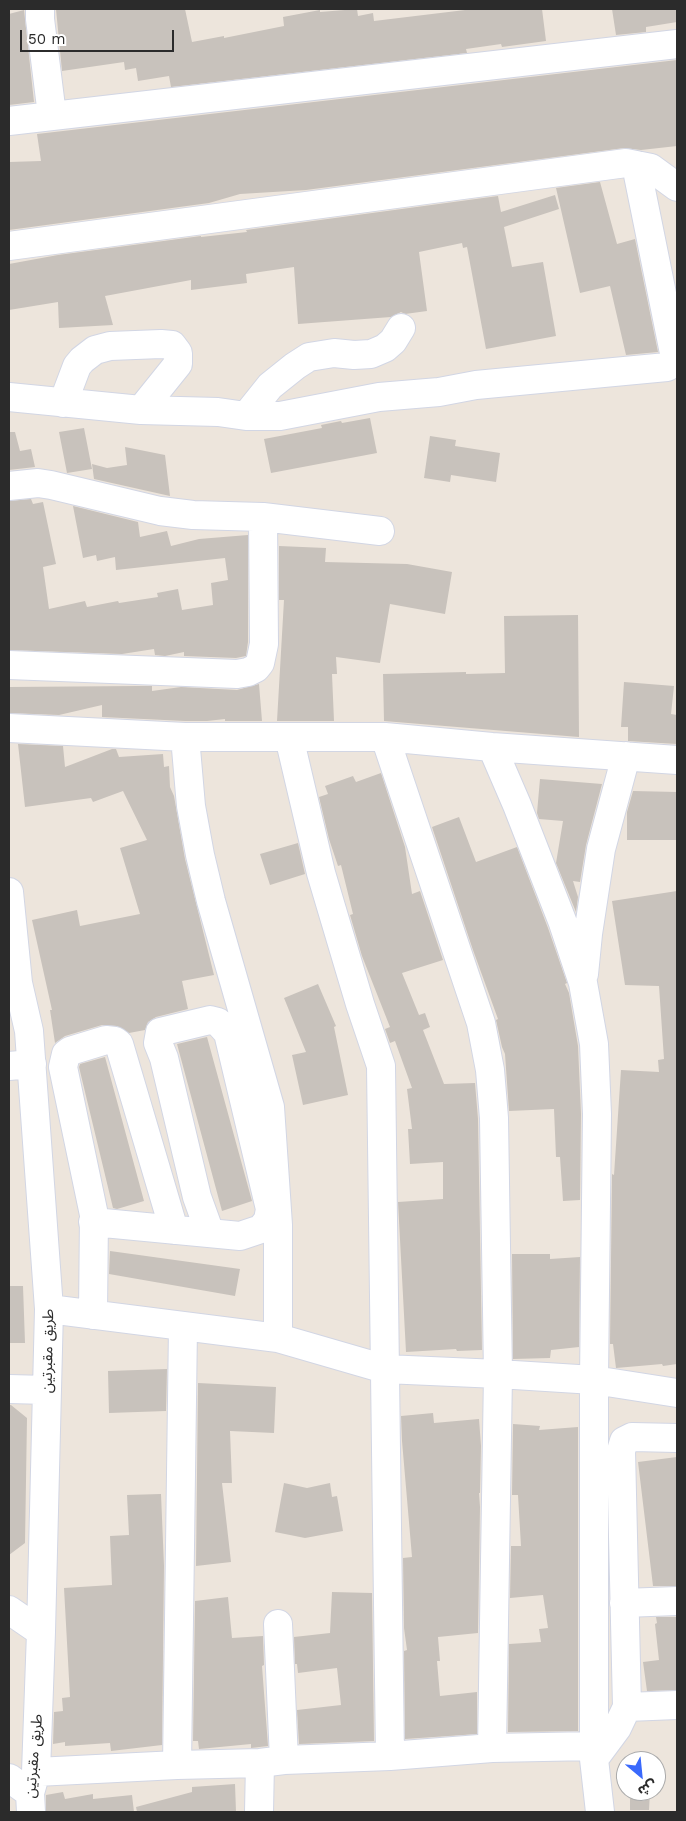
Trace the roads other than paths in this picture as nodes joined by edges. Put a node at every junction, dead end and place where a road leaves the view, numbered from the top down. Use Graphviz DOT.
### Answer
graph roads {
  1 [pos="40,9"];
  2 [pos="677,44"];
  3 [pos="52,115"];
  4 [pos="9,121"];
  5 [pos="636,165"];
  6 [pos="677,187"];
  7 [pos="9,246"];
  8 [pos="402,328"];
  9 [pos="9,397"];
  10 [pos="63,403"];
  11 [pos="141,410"];
  12 [pos="246,416"];
  13 [pos="9,486"];
  14 [pos="263,517"];
  15 [pos="380,531"];
  16 [pos="9,665"];
  17 [pos="9,728"];
  18 [pos="184,737"];
  19 [pos="289,737"];
  20 [pos="384,738"];
  21 [pos="492,747"];
  22 [pos="626,756"];
  23 [pos="677,760"];
  24 [pos="9,892"];
  25 [pos="583,983"];
  26 [pos="19,1031"];
  27 [pos="20,1065"];
  28 [pos="93,1222"];
  29 [pos="174,1230"];
  30 [pos="210,1233"];
  31 [pos="49,1309"];
  32 [pos="93,1315"];
  33 [pos="183,1327"];
  34 [pos="278,1338"];
  35 [pos="385,1369"];
  36 [pos="498,1374"];
  37 [pos="594,1380"];
  38 [pos="9,1389"];
  39 [pos="47,1390"];
  40 [pos="677,1393"];
  41 [pos="677,1438"];
  42 [pos="677,1602"];
  43 [pos="624,1603"];
  44 [pos="9,1610"];
  45 [pos="278,1624"];
  46 [pos="41,1632"];
  47 [pos="677,1705"];
  48 [pos="626,1707"];
  49 [pos="492,1748"];
  50 [pos="594,1752"];
  51 [pos="390,1756"];
  52 [pos="272,1762"];
  53 [pos="176,1765"];
  54 [pos="26,1789"];
  55 [pos="260,1812"];
  56 [pos="600,1812"];
  1 -- 3 [label="street"];
  2 -- 3 [label="street"];
  3 -- 4 [label="street"];
  5 -- 6 [label="street"];
  5 -- 7 [label="street"];
  5 -- 12 [label="street"];
  8 -- 12 [label="street"];
  9 -- 10 [label="street"];
  10 -- 11 [label="street"];
  10 -- 11 [label="street"];
  11 -- 12 [label="street"];
  13 -- 14 [label="street"];
  14 -- 15 [label="street"];
  14 -- 16 [label="street"];
  17 -- 18 [label="street"];
  18 -- 19 [label="street"];
  18 -- 34 [label="street"];
  19 -- 20 [label="street"];
  19 -- 35 [label="street"];
  20 -- 21 [label="street"];
  20 -- 36 [label="street"];
  21 -- 22 [label="street"];
  21 -- 25 [label="street"];
  22 -- 23 [label="street"];
  22 -- 25 [label="street"];
  24 -- 26 [label="street, طريق مقبرتين"];
  25 -- 37 [label="street"];
  26 -- 27 [label="street, طريق مقبرتين"];
  27 -- 31 [label="street, طريق مقبرتين"];
  28 -- 29 [label="street"];
  28 -- 29 [label="street"];
  28 -- 32 [label="street"];
  29 -- 30 [label="street"];
  30 -- 30 [label="street"];
  31 -- 32 [label="street"];
  31 -- 39 [label="street, طريق مقبرتين"];
  32 -- 33 [label="street"];
  33 -- 34 [label="street"];
  33 -- 53 [label="street"];
  34 -- 35 [label="street"];
  35 -- 36 [label="street"];
  35 -- 51 [label="street"];
  36 -- 37 [label="street"];
  36 -- 49 [label="street"];
  37 -- 40 [label="street"];
  37 -- 50 [label="street"];
  38 -- 39 [label="street"];
  39 -- 46 [label="street, طريق مقبرتين"];
  41 -- 43 [label="street"];
  42 -- 43 [label="street"];
  43 -- 48 [label="street"];
  44 -- 46 [label="street"];
  45 -- 52 [label="street"];
  46 -- 54 [label="street, طريق مقبرتين"];
  47 -- 48 [label="street"];
  48 -- 50 [label="street"];
  49 -- 50 [label="street"];
  49 -- 51 [label="street"];
  50 -- 56 [label="street"];
  51 -- 52 [label="street"];
  52 -- 53 [label="street"];
  52 -- 55 [label="street"];
  53 -- 54 [label="street"];
}
